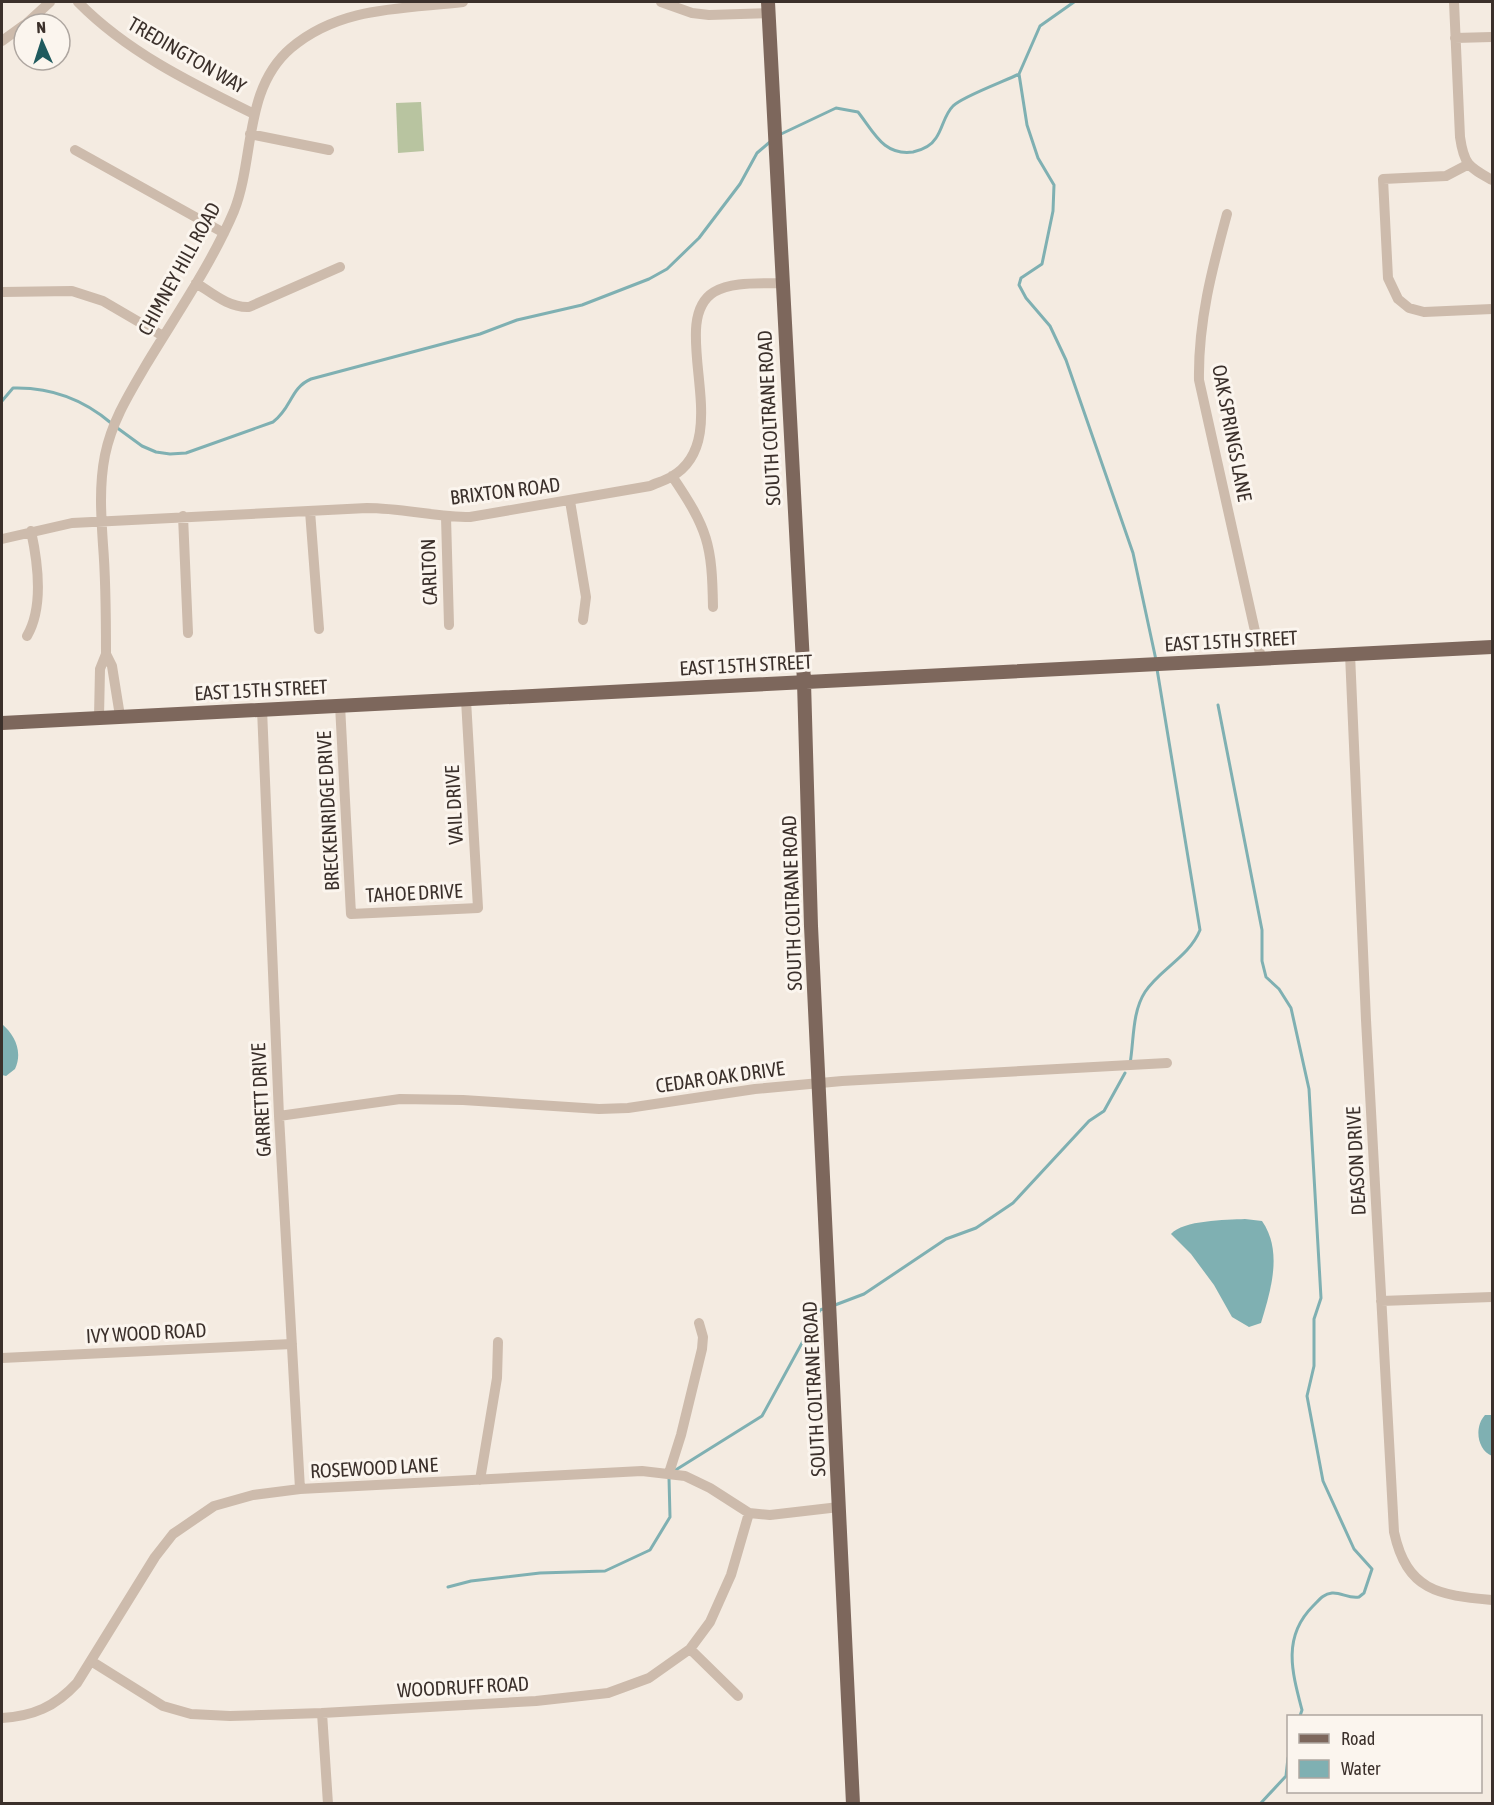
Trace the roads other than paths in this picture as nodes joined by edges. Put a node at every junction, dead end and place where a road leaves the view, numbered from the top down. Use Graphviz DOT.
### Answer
graph roads {
  1 [pos="78,2"];
  2 [pos="353,2"];
  3 [pos="462,2"];
  4 [pos="662,2"];
  5 [pos="1454,2"];
  6 [pos="676,4"];
  7 [pos="768,7"];
  8 [pos="357,13"];
  9 [pos="1492,37"];
  10 [pos="1455,38"];
  11 [pos="254,114"];
  12 [pos="250,134"];
  13 [pos="75,150"];
  14 [pos="329,150"];
  15 [pos="1467,165"];
  16 [pos="1492,180"];
  17 [pos="1227,214"];
  18 [pos="224,233"];
  19 [pos="340,267"];
  20 [pos="196,283"];
  21 [pos="781,283"];
  22 [pos="2,292"];
  23 [pos="1492,309"];
  24 [pos="163,336"];
  25 [pos="672,477"];
  26 [pos="570,501"];
  27 [pos="310,511"];
  28 [pos="183,516"];
  29 [pos="446,517"];
  30 [pos="100,521"];
  31 [pos="31,531"];
  32 [pos="2,539"];
  33 [pos="713,607"];
  34 [pos="583,620"];
  35 [pos="449,625"];
  36 [pos="319,629"];
  37 [pos="188,633"];
  38 [pos="27,636"];
  39 [pos="1492,647"];
  40 [pos="106,654"];
  41 [pos="1350,654"];
  42 [pos="1262,658"];
  43 [pos="804,682"];
  44 [pos="466,700"];
  45 [pos="340,705"];
  46 [pos="262,709"];
  47 [pos="120,716"];
  48 [pos="99,717"];
  49 [pos="2,723"];
  50 [pos="478,908"];
  51 [pos="351,914"];
  52 [pos="1167,1063"];
  53 [pos="819,1083"];
  54 [pos="279,1116"];
  55 [pos="1492,1297"];
  56 [pos="1382,1301"];
  57 [pos="699,1323"];
  58 [pos="498,1342"];
  59 [pos="292,1344"];
  60 [pos="2,1358"];
  61 [pos="672,1474"];
  62 [pos="480,1480"];
  63 [pos="300,1489"];
  64 [pos="840,1507"];
  65 [pos="750,1513"];
  66 [pos="1492,1600"];
  67 [pos="690,1649"];
  68 [pos="91,1660"];
  69 [pos="738,1696"];
  70 [pos="322,1713"];
  71 [pos="2,1719"];
  72 [pos="328,1803"];
  73 [pos="853,1803"];
  1 -- 11 [label="street, TREDINGTON WAY"];
  2 -- 8 [label="street"];
  3 -- 8 [label="street, CHIMNEY HILL ROAD"];
  4 -- 6 [label="street"];
  5 -- 10 [label="street"];
  6 -- 7 [label="street"];
  7 -- 21 [label="main road, SOUTH COLTRANE ROAD"];
  8 -- 11 [label="street, CHIMNEY HILL ROAD"];
  9 -- 10 [label="street"];
  10 -- 15 [label="street"];
  11 -- 12 [label="street, CHIMNEY HILL ROAD"];
  12 -- 14 [label="street"];
  12 -- 18 [label="street, CHIMNEY HILL ROAD"];
  13 -- 18 [label="street"];
  15 -- 16 [label="street"];
  15 -- 23 [label="street"];
  17 -- 42 [label="street, OAK SPRINGS LANE"];
  18 -- 20 [label="street, CHIMNEY HILL ROAD"];
  19 -- 20 [label="street"];
  20 -- 24 [label="street, CHIMNEY HILL ROAD"];
  21 -- 25 [label="street"];
  21 -- 43 [label="main road, SOUTH COLTRANE ROAD"];
  22 -- 24 [label="street"];
  24 -- 30 [label="street, CHIMNEY HILL ROAD"];
  25 -- 26 [label="street, BRIXTON ROAD"];
  25 -- 33 [label="street"];
  26 -- 29 [label="street, BRIXTON ROAD"];
  26 -- 34 [label="street"];
  27 -- 28 [label="street, BRIXTON ROAD"];
  27 -- 29 [label="street, BRIXTON ROAD"];
  27 -- 36 [label="street"];
  28 -- 30 [label="street, BRIXTON ROAD"];
  28 -- 37 [label="street"];
  29 -- 35 [label="street, CARLTON"];
  30 -- 31 [label="street, BRIXTON ROAD"];
  30 -- 40 [label="street, CHIMNEY HILL ROAD"];
  31 -- 32 [label="street, BRIXTON ROAD"];
  31 -- 38 [label="street"];
  39 -- 41 [label="main road, EAST 15TH STREET"];
  40 -- 47 [label="street"];
  40 -- 48 [label="street"];
  41 -- 42 [label="main road, EAST 15TH STREET"];
  41 -- 56 [label="street, DEASON DRIVE"];
  42 -- 43 [label="main road, EAST 15TH STREET"];
  43 -- 44 [label="main road, EAST 15TH STREET"];
  43 -- 53 [label="main road, SOUTH COLTRANE ROAD"];
  44 -- 45 [label="main road, EAST 15TH STREET"];
  44 -- 50 [label="street, VAIL DRIVE"];
  45 -- 46 [label="main road, EAST 15TH STREET"];
  45 -- 51 [label="street, BRECKENRIDGE DRIVE"];
  46 -- 47 [label="main road, EAST 15TH STREET"];
  46 -- 54 [label="street, GARRETT DRIVE"];
  47 -- 48 [label="main road, EAST 15TH STREET"];
  48 -- 49 [label="main road, EAST 15TH STREET"];
  50 -- 51 [label="street, TAHOE DRIVE"];
  52 -- 53 [label="street, CEDAR OAK DRIVE"];
  53 -- 54 [label="street, CEDAR OAK DRIVE"];
  53 -- 64 [label="main road, SOUTH COLTRANE ROAD"];
  54 -- 59 [label="street, GARRETT DRIVE"];
  55 -- 56 [label="street"];
  56 -- 66 [label="street, DEASON DRIVE"];
  57 -- 61 [label="street"];
  58 -- 62 [label="street"];
  59 -- 60 [label="street, IVY WOOD ROAD"];
  59 -- 63 [label="street, GARRETT DRIVE"];
  61 -- 62 [label="street, ROSEWOOD LANE"];
  61 -- 65 [label="street, ROSEWOOD LANE"];
  62 -- 63 [label="street, ROSEWOOD LANE"];
  63 -- 68 [label="street, ROSEWOOD LANE"];
  64 -- 65 [label="street"];
  64 -- 73 [label="main road, SOUTH COLTRANE ROAD"];
  65 -- 67 [label="street, WOODRUFF ROAD"];
  67 -- 69 [label="street"];
  67 -- 70 [label="street, WOODRUFF ROAD"];
  68 -- 70 [label="street, WOODRUFF ROAD"];
  68 -- 71 [label="street, ROSEWOOD LANE"];
  70 -- 72 [label="street"];
}
